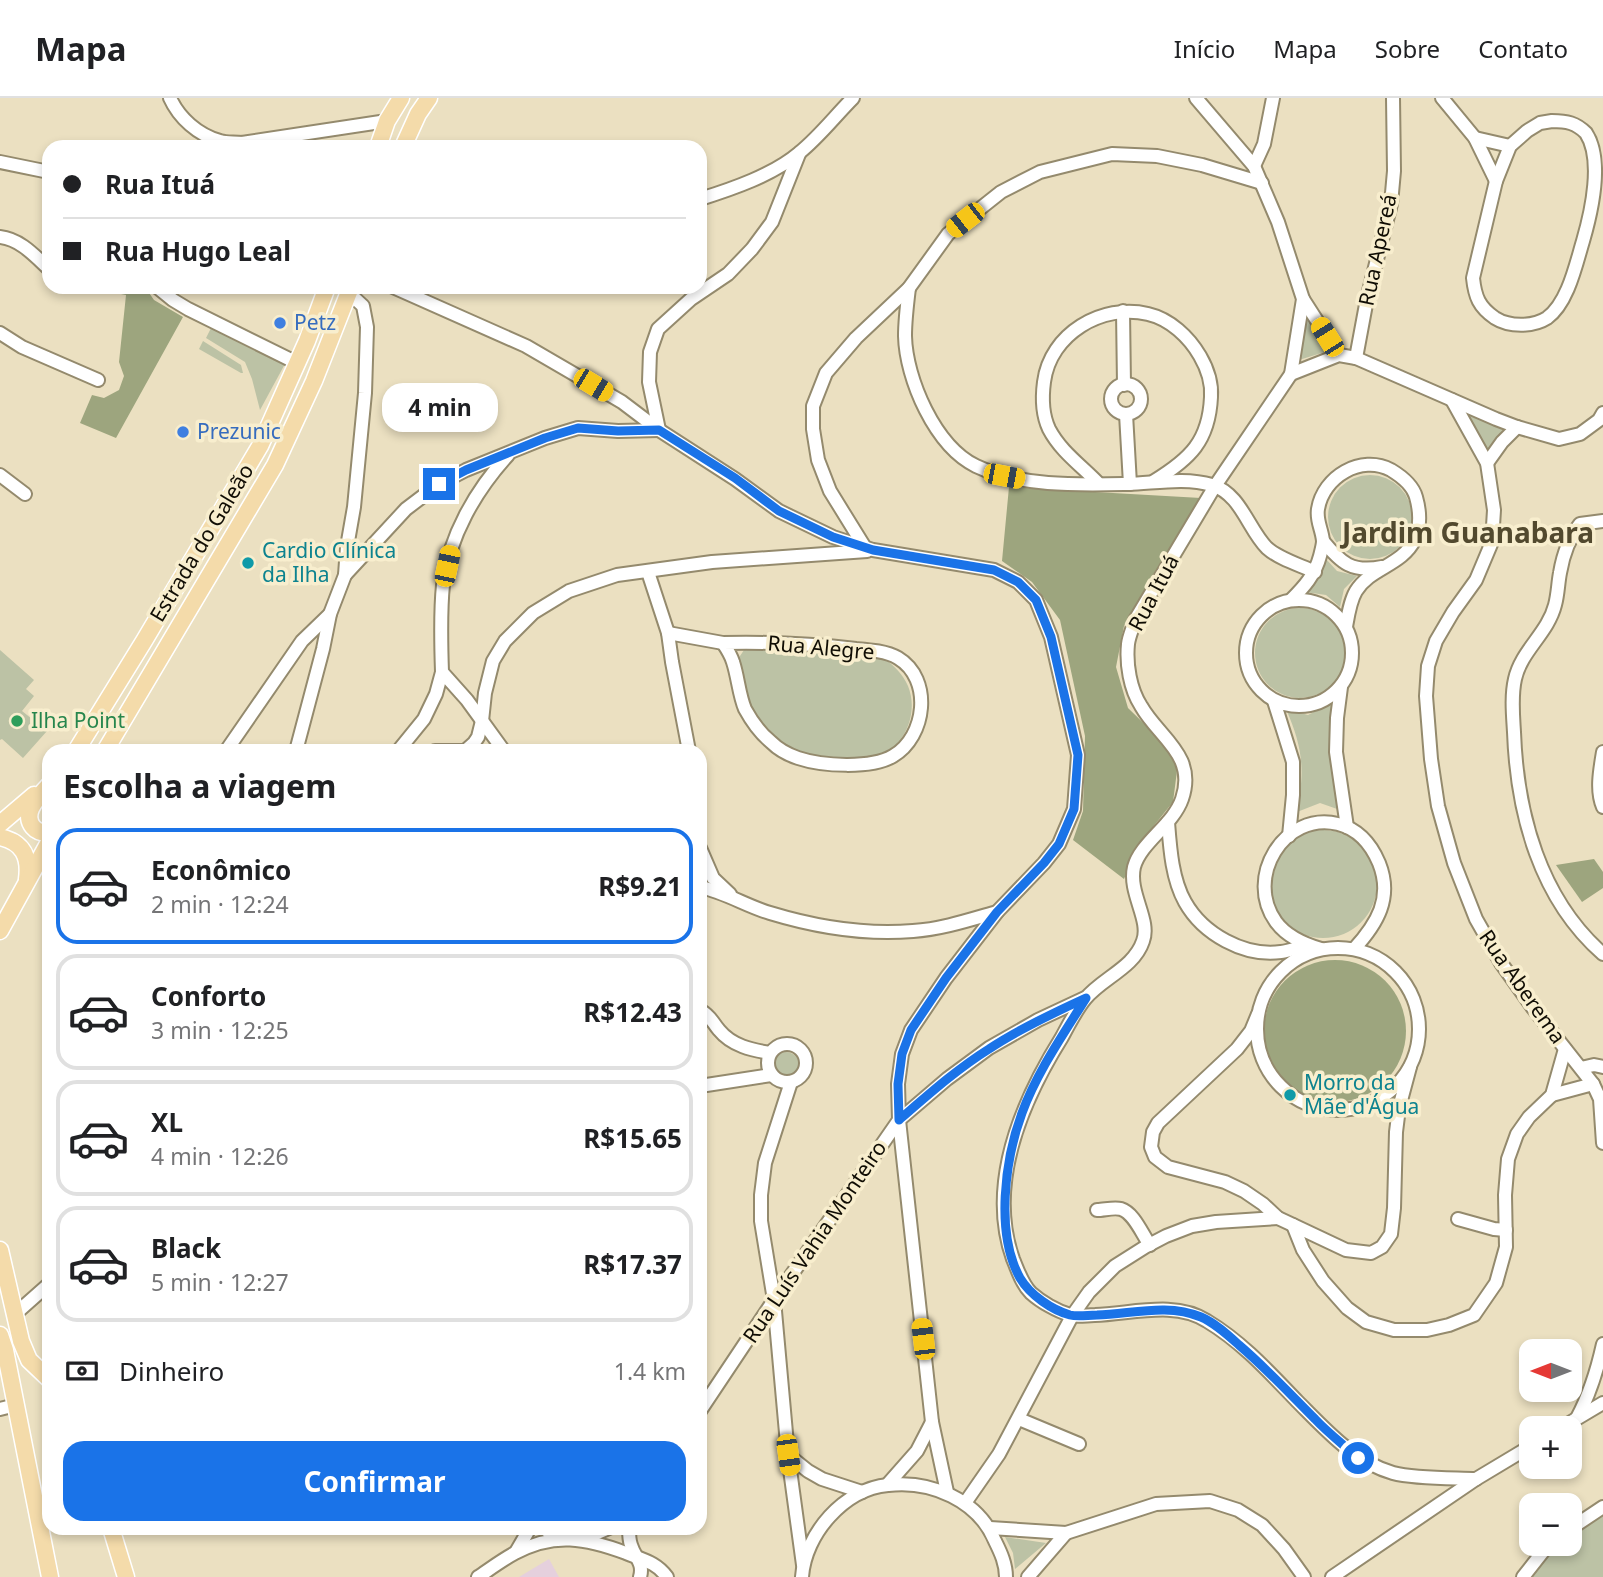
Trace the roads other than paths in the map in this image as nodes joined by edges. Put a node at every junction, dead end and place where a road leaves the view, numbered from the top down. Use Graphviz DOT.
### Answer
graph roads {
  1 [pos="170,98"];
  2 [pos="401,98"];
  3 [pos="429,98"];
  4 [pos="853,98"];
  5 [pos="1196,98"];
  6 [pos="1273,98"];
  7 [pos="1393,98"];
  8 [pos="1442,98"];
  9 [pos="387,121"];
  10 [pos="1475,138"];
  11 [pos="216,140"];
  12 [pos="262,140"];
  13 [pos="380,140"];
  14 [pos="406,140"];
  15 [pos="1510,146"];
  16 [pos="799,154"];
  17 [pos="0,162"];
  18 [pos="1254,166"];
  19 [pos="42,171"];
  20 [pos="1496,181"];
  21 [pos="1262,183"];
  22 [pos="707,197"];
  23 [pos="0,237"];
  24 [pos="42,263"];
  25 [pos="707,288"];
  26 [pos="909,288"];
  27 [pos="166,294"];
  28 [pos="324,294"];
  29 [pos="348,294"];
  30 [pos="353,294"];
  31 [pos="409,294"];
  32 [pos="698,294"];
  33 [pos="1303,299"];
  34 [pos="1123,311"];
  35 [pos="0,333"];
  36 [pos="1339,355"];
  37 [pos="1356,358"];
  38 [pos="297,363"];
  39 [pos="1291,374"];
  40 [pos="98,380"];
  41 [pos="1124,385"];
  42 [pos="1452,400"];
  43 [pos="1603,413"];
  44 [pos="1126,414"];
  45 [pos="1517,427"];
  46 [pos="659,430"];
  47 [pos="511,452"];
  48 [pos="1487,463"];
  49 [pos="275,465"];
  50 [pos="0,475"];
  51 [pos="1152,482"];
  52 [pos="1099,484"];
  53 [pos="1130,484"];
  54 [pos="1215,486"];
  55 [pos="25,494"];
  56 [pos="1603,521"];
  57 [pos="1323,541"];
  58 [pos="347,547"];
  59 [pos="869,548"];
  60 [pos="365,555"];
  61 [pos="1386,566"];
  62 [pos="648,572"];
  63 [pos="1315,572"];
  64 [pos="345,575"];
  65 [pos="1291,600"];
  66 [pos="330,614"];
  67 [pos="1346,626"];
  68 [pos="668,633"];
  69 [pos="302,641"];
  70 [pos="723,643"];
  71 [pos="323,649"];
  72 [pos="442,672"];
  73 [pos="1341,687"];
  74 [pos="1275,701"];
  75 [pos="482,721"];
  76 [pos="80,744"];
  77 [pos="108,744"];
  78 [pos="231,744"];
  79 [pos="298,744"];
  80 [pos="404,744"];
  81 [pos="473,744"];
  82 [pos="499,744"];
  83 [pos="688,744"];
  84 [pos="1603,752"];
  85 [pos="42,790"];
  86 [pos="42,793"];
  87 [pos="1603,807"];
  88 [pos="1168,822"];
  89 [pos="0,824"];
  90 [pos="1347,827"];
  91 [pos="42,833"];
  92 [pos="1289,836"];
  93 [pos="0,837"];
  94 [pos="42,855"];
  95 [pos="707,864"];
  96 [pos="26,885"];
  97 [pos="707,889"];
  98 [pos="732,897"];
  99 [pos="997,912"];
  100 [pos="0,931"];
  101 [pos="1308,945"];
  102 [pos="1321,949"];
  103 [pos="1354,949"];
  104 [pos="1603,954"];
  105 [pos="1086,998"];
  106 [pos="1258,1014"];
  107 [pos="707,1015"];
  108 [pos="1565,1049"];
  109 [pos="770,1054"];
  110 [pos="1410,1067"];
  111 [pos="1603,1067"];
  112 [pos="1581,1068"];
  113 [pos="771,1074"];
  114 [pos="791,1082"];
  115 [pos="1593,1083"];
  116 [pos="707,1085"];
  117 [pos="1552,1095"];
  118 [pos="1601,1098"];
  119 [pos="899,1120"];
  120 [pos="1603,1143"];
  121 [pos="1097,1210"];
  122 [pos="1278,1217"];
  123 [pos="1458,1219"];
  124 [pos="1293,1225"];
  125 [pos="1506,1230"];
  126 [pos="1150,1245"];
  127 [pos="0,1250"];
  128 [pos="42,1290"];
  129 [pos="774,1300"];
  130 [pos="14,1315"];
  131 [pos="1072,1316"];
  132 [pos="0,1335"];
  133 [pos="1603,1344"];
  134 [pos="42,1371"];
  135 [pos="707,1400"];
  136 [pos="1603,1403"];
  137 [pos="8,1407"];
  138 [pos="1578,1416"];
  139 [pos="1580,1416"];
  140 [pos="1019,1419"];
  141 [pos="932,1422"];
  142 [pos="1079,1444"];
  143 [pos="1519,1453"];
  144 [pos="788,1455"];
  145 [pos="1476,1479"];
  146 [pos="887,1485"];
  147 [pos="862,1492"];
  148 [pos="947,1492"];
  149 [pos="965,1503"];
  150 [pos="1603,1507"];
  151 [pos="1582,1521"];
  152 [pos="990,1528"];
  153 [pos="1066,1533"];
  154 [pos="113,1535"];
  155 [pos="526,1535"];
  156 [pos="553,1535"];
  157 [pos="593,1535"];
  158 [pos="630,1535"];
  159 [pos="559,1539"];
  160 [pos="581,1540"];
  161 [pos="516,1552"];
  162 [pos="1539,1556"];
  163 [pos="639,1558"];
  164 [pos="802,1571"];
  165 [pos="50,1577"];
  166 [pos="126,1577"];
  167 [pos="478,1577"];
  168 [pos="640,1577"];
  169 [pos="667,1577"];
  170 [pos="1006,1577"];
  171 [pos="1028,1577"];
  172 [pos="1304,1577"];
  173 [pos="1332,1577"];
  174 [pos="1522,1577"];
  1 -- 11 [label="street"];
  2 -- 9 [label="main road"];
  3 -- 14 [label="main road"];
  4 -- 16 [label="street"];
  5 -- 18 [label="street, Rua Ituá"];
  6 -- 18 [label="street"];
  7 -- 37 [label="street, Rua Apereá"];
  8 -- 10 [label="street"];
  9 -- 12 [label="street"];
  9 -- 13 [label="main road"];
  10 -- 15 [label="street"];
  10 -- 20 [label="street"];
  15 -- 20 [label="street"];
  15 -- 20 [label="street"];
  16 -- 22 [label="street"];
  16 -- 25 [label="street"];
  17 -- 19 [label="street"];
  18 -- 21 [label="street, Rua Ituá"];
  21 -- 26 [label="street"];
  21 -- 33 [label="street, Rua Ituá"];
  23 -- 24 [label="street"];
  26 -- 52 [label="street"];
  26 -- 59 [label="street"];
  27 -- 38 [label="street"];
  28 -- 38 [label="main road, Estrada do Galeão"];
  29 -- 49 [label="main road, Estrada do Galeão"];
  30 -- 58 [label="street"];
  31 -- 46 [label="street"];
  32 -- 46 [label="street"];
  33 -- 36 [label="street"];
  33 -- 39 [label="street, Rua Ituá"];
  34 -- 41 [label="street"];
  34 -- 51 [label="street"];
  34 -- 52 [label="street"];
  35 -- 40 [label="street"];
  36 -- 37 [label="street"];
  36 -- 39 [label="street"];
  37 -- 42 [label="street"];
  38 -- 49 [label="main road"];
  38 -- 76 [label="main road, Estrada do Galeão"];
  39 -- 54 [label="street, Rua Ituá"];
  41 -- 44 [label="street"];
  41 -- 44 [label="street"];
  42 -- 45 [label="street"];
  42 -- 48 [label="street, Rua Aberema"];
  43 -- 45 [label="street"];
  44 -- 53 [label="street"];
  45 -- 48 [label="street"];
  46 -- 47 [label="street"];
  46 -- 59 [label="street"];
  47 -- 60 [label="street"];
  47 -- 72 [label="street"];
  48 -- 108 [label="street, Rua Aberema"];
  49 -- 77 [label="main road, Estrada do Galeão"];
  50 -- 55 [label="street"];
  51 -- 53 [label="street"];
  51 -- 54 [label="street"];
  52 -- 53 [label="street"];
  54 -- 63 [label="street"];
  54 -- 88 [label="street, Rua Ituá"];
  56 -- 104 [label="street"];
  57 -- 61 [label="street"];
  57 -- 61 [label="street"];
  57 -- 63 [label="street"];
  58 -- 60 [label="street"];
  58 -- 64 [label="street"];
  59 -- 62 [label="street"];
  59 -- 99 [label="street"];
  60 -- 64 [label="street"];
  61 -- 67 [label="street"];
  62 -- 68 [label="street"];
  62 -- 75 [label="street"];
  63 -- 65 [label="street"];
  64 -- 66 [label="street"];
  65 -- 67 [label="street"];
  65 -- 74 [label="street"];
  66 -- 69 [label="street"];
  66 -- 71 [label="street"];
  67 -- 73 [label="street"];
  68 -- 70 [label="street, Rua Alegre"];
  68 -- 83 [label="street"];
  69 -- 71 [label="street"];
  69 -- 78 [label="street"];
  70 -- 70 [label="street, Rua Alegre"];
  71 -- 79 [label="street"];
  72 -- 75 [label="street"];
  72 -- 80 [label="street"];
  73 -- 74 [label="street"];
  73 -- 90 [label="street"];
  74 -- 92 [label="street"];
  75 -- 81 [label="street"];
  75 -- 82 [label="street"];
  84 -- 87 [label="street"];
  85 -- 89 [label="main road"];
  86 -- 91 [label="main road"];
  88 -- 101 [label="street"];
  88 -- 105 [label="street, Rua Ituá"];
  90 -- 92 [label="street"];
  90 -- 103 [label="street"];
  92 -- 101 [label="street"];
  93 -- 96 [label="main road"];
  94 -- 96 [label="main road"];
  95 -- 98 [label="street"];
  96 -- 100 [label="main road"];
  97 -- 98 [label="street"];
  98 -- 99 [label="street"];
  99 -- 119 [label="street"];
  101 -- 102 [label="street"];
  102 -- 103 [label="street"];
  102 -- 106 [label="street"];
  103 -- 110 [label="street"];
  105 -- 119 [label="street, Rua Luís Vahia Monteiro"];
  105 -- 131 [label="street, Rua Ituá"];
  106 -- 110 [label="street"];
  106 -- 122 [label="street"];
  107 -- 109 [label="street"];
  108 -- 112 [label="street, Rua Aberema"];
  108 -- 117 [label="street"];
  109 -- 113 [label="street"];
  109 -- 114 [label="street"];
  110 -- 124 [label="street"];
  111 -- 112 [label="street"];
  112 -- 115 [label="street, Rua Aberema"];
  113 -- 114 [label="street"];
  113 -- 116 [label="street"];
  114 -- 129 [label="street"];
  115 -- 117 [label="street"];
  115 -- 118 [label="street, Rua Aberema"];
  117 -- 125 [label="street"];
  118 -- 120 [label="street, Rua Aberema"];
  119 -- 129 [label="street, Rua Luís Vahia Monteiro"];
  119 -- 141 [label="street"];
  121 -- 126 [label="street"];
  122 -- 124 [label="street"];
  122 -- 126 [label="street"];
  123 -- 125 [label="street"];
  124 -- 125 [label="street"];
  126 -- 131 [label="street"];
  127 -- 130 [label="main road"];
  128 -- 130 [label="street"];
  129 -- 135 [label="street, Rua Luís Vahia Monteiro"];
  129 -- 144 [label="street"];
  130 -- 134 [label="main road"];
  131 -- 140 [label="street"];
  131 -- 145 [label="street"];
  132 -- 137 [label="main road"];
  133 -- 138 [label="street"];
  136 -- 139 [label="street"];
  137 -- 165 [label="main road"];
  140 -- 142 [label="street"];
  140 -- 149 [label="street"];
  141 -- 146 [label="street"];
  141 -- 148 [label="street"];
  143 -- 145 [label="street"];
  144 -- 147 [label="street"];
  144 -- 164 [label="street"];
  145 -- 173 [label="street"];
  146 -- 147 [label="street"];
  146 -- 148 [label="street"];
  147 -- 164 [label="street"];
  148 -- 149 [label="street"];
  149 -- 152 [label="street"];
  150 -- 151 [label="street"];
  152 -- 153 [label="street"];
  152 -- 170 [label="street"];
  153 -- 171 [label="street"];
  153 -- 172 [label="street"];
  154 -- 166 [label="main road"];
  155 -- 161 [label="street"];
  156 -- 159 [label="street"];
  157 -- 160 [label="street"];
  158 -- 163 [label="street"];
  159 -- 160 [label="street"];
  159 -- 161 [label="street"];
  160 -- 163 [label="street"];
  161 -- 167 [label="street"];
  162 -- 174 [label="street"];
  163 -- 168 [label="street"];
  163 -- 169 [label="street"];
}
